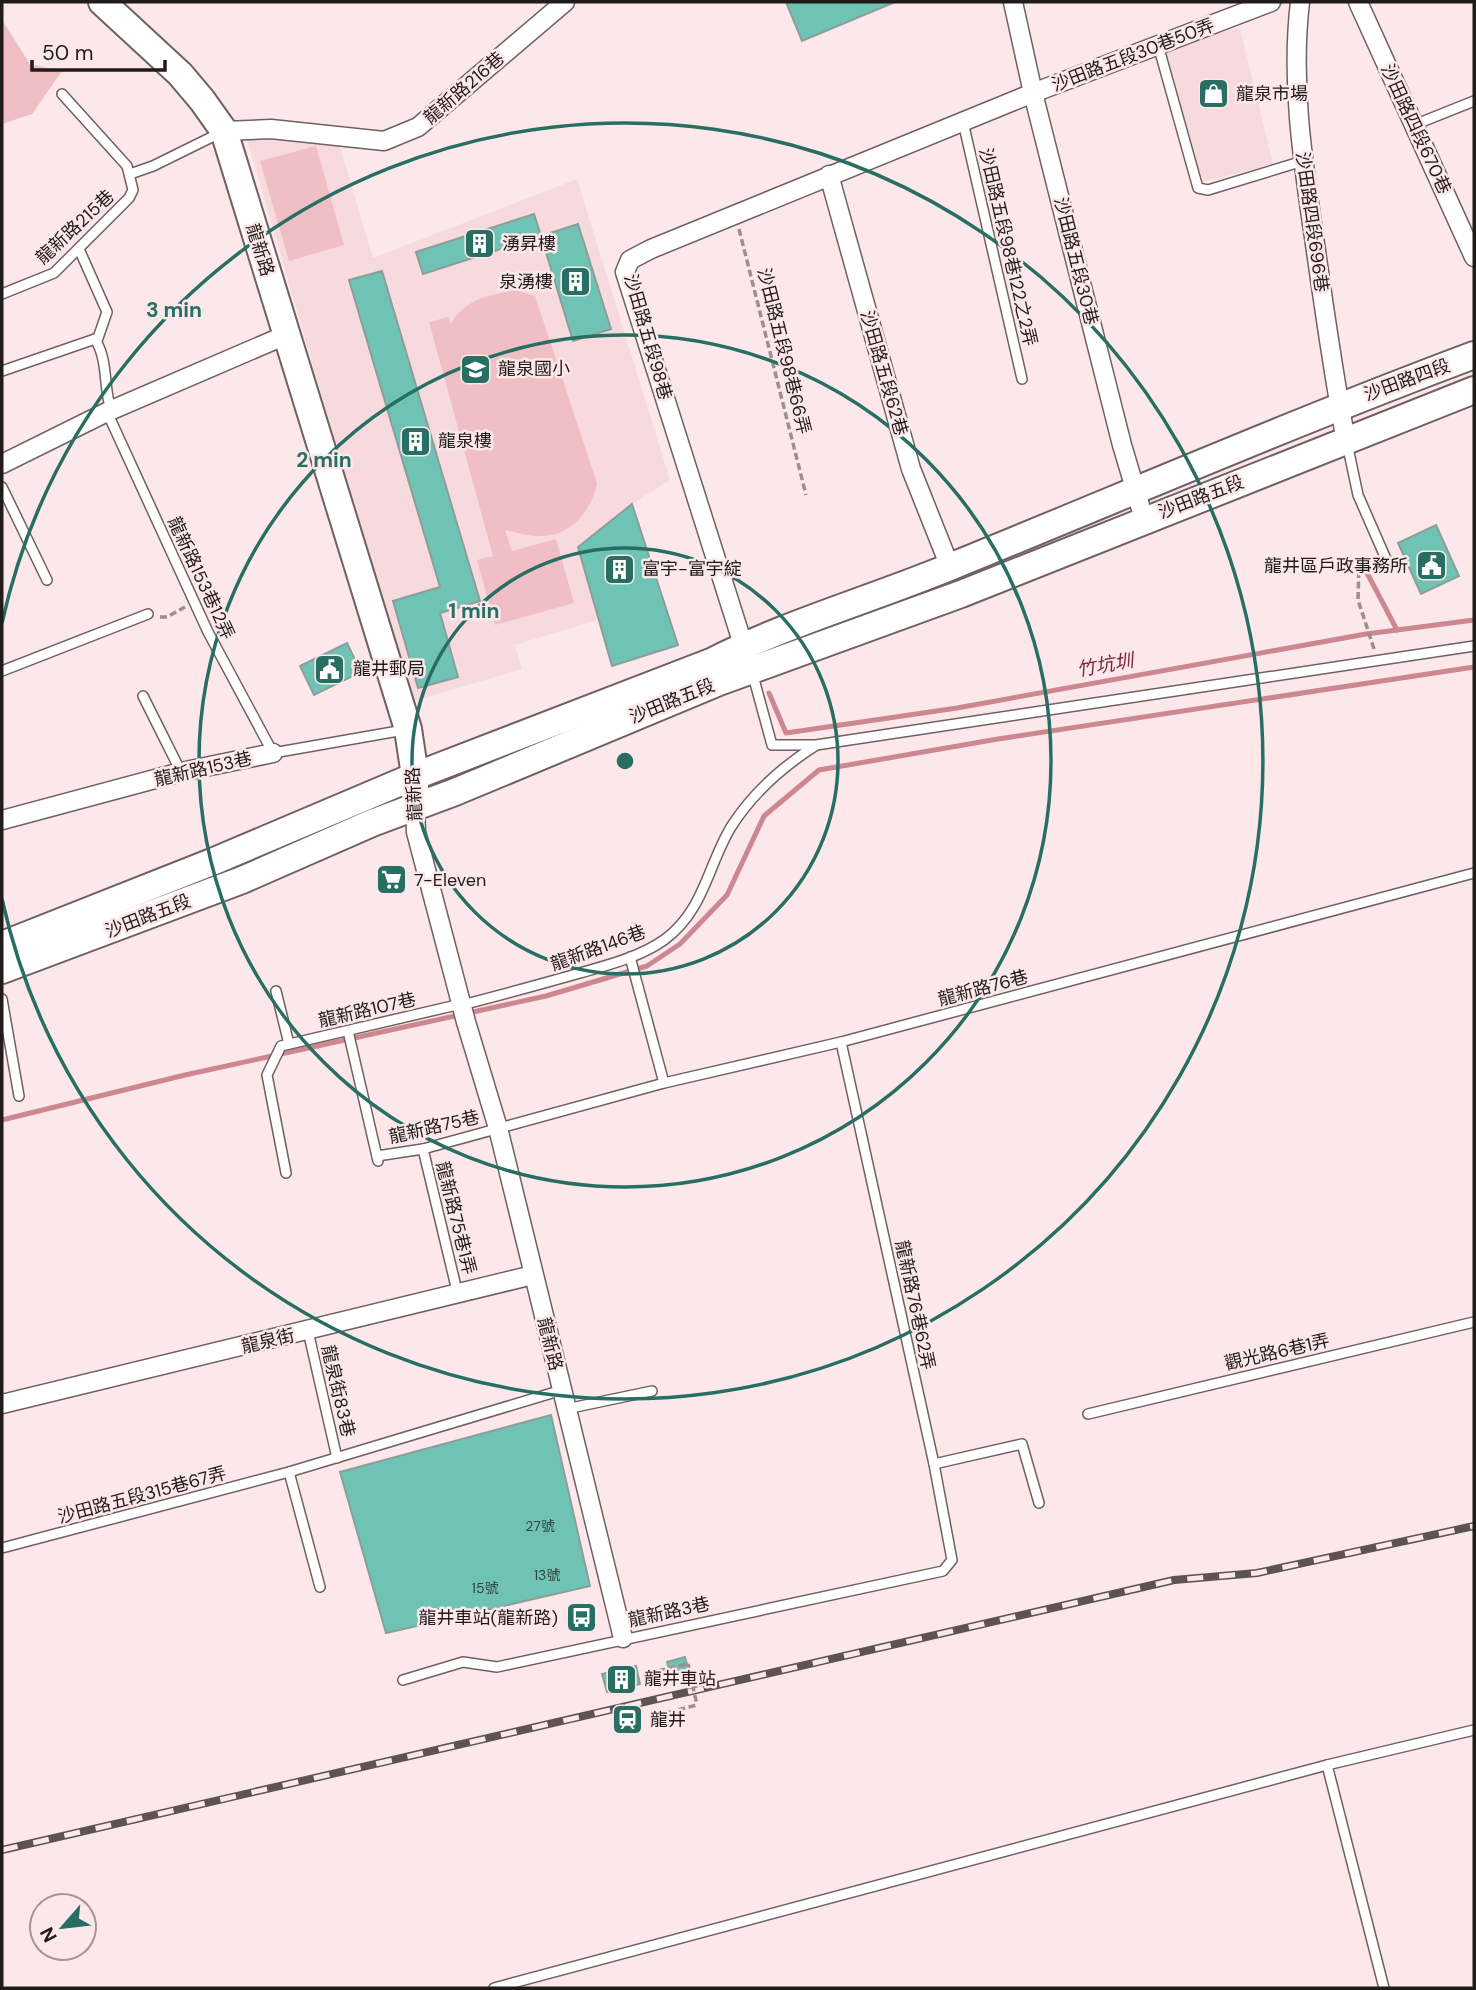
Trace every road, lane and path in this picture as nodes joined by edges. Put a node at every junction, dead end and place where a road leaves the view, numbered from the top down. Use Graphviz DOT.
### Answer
graph roads {
  1 [pos="102,2"];
  2 [pos="1013,2"];
  3 [pos="1271,2"];
  4 [pos="1300,2"];
  5 [pos="1358,2"];
  6 [pos="559,4"];
  7 [pos="1158,45"];
  8 [pos="1033,93"];
  9 [pos="62,94"];
  10 [pos="1474,102"];
  11 [pos="963,121"];
  12 [pos="1414,125"];
  13 [pos="224,131"];
  14 [pos="1303,161"];
  15 [pos="130,174"];
  16 [pos="829,176"];
  17 [pos="735,214"];
  18 [pos="79,248"];
  19 [pos="1474,257"];
  20 [pos="2,294"];
  21 [pos="286,335"];
  22 [pos="95,339"];
  23 [pos="1474,355"];
  24 [pos="1438,369"];
  25 [pos="2,371"];
  26 [pos="1022,379"];
  27 [pos="1463,394"];
  28 [pos="1339,405"];
  29 [pos="109,411"];
  30 [pos="1346,441"];
  31 [pos="2,464"];
  32 [pos="2,487"];
  33 [pos="1135,491"];
  34 [pos="806,495"];
  35 [pos="1144,519"];
  36 [pos="1386,559"];
  37 [pos="950,567"];
  38 [pos="47,580"];
  39 [pos="194,602"];
  40 [pos="148,614"];
  41 [pos="1372,643"];
  42 [pos="744,645"];
  43 [pos="1474,646"];
  44 [pos="2,671"];
  45 [pos="751,671"];
  46 [pos="143,696"];
  47 [pos="408,729"];
  48 [pos="816,745"];
  49 [pos="273,753"];
  50 [pos="181,772"];
  51 [pos="415,776"];
  52 [pos="415,806"];
  53 [pos="2,820"];
  54 [pos="1474,873"];
  55 [pos="2,945"];
  56 [pos="631,959"];
  57 [pos="2,970"];
  58 [pos="276,991"];
  59 [pos="2,999"];
  60 [pos="463,1011"];
  61 [pos="348,1031"];
  62 [pos="841,1042"];
  63 [pos="285,1045"];
  64 [pos="664,1083"];
  65 [pos="19,1096"];
  66 [pos="498,1128"];
  67 [pos="423,1149"];
  68 [pos="286,1173"];
  69 [pos="533,1275"];
  70 [pos="458,1295"];
  71 [pos="1474,1322"];
  72 [pos="308,1331"];
  73 [pos="562,1390"];
  74 [pos="652,1391"];
  75 [pos="2,1404"];
  76 [pos="566,1409"];
  77 [pos="1088,1414"];
  78 [pos="337,1458"];
  79 [pos="934,1464"];
  80 [pos="289,1472"];
  81 [pos="1039,1503"];
  82 [pos="2,1548"];
  83 [pos="943,1571"];
  84 [pos="320,1587"];
  85 [pos="623,1638"];
  86 [pos="648,1674"];
  87 [pos="403,1680"];
  88 [pos="658,1715"];
  89 [pos="1474,1730"];
  90 [pos="1327,1765"];
  91 [pos="494,1988"];
  92 [pos="1384,1988"];
  1 -- 13 [label="street, 龍新路"];
  2 -- 8 [label="street, 沙田路五段30巷"];
  3 -- 7 [label="street, 沙田路五段30巷50弄"];
  4 -- 14 [label="street, 沙田路四段696巷"];
  5 -- 12 [label="street, 沙田路四段670巷"];
  6 -- 13 [label="street, 龍新路216巷"];
  7 -- 8 [label="street, 沙田路五段30巷50弄"];
  7 -- 14 [label="lane"];
  8 -- 11 [label="street, 沙田路五段98巷"];
  8 -- 33 [label="street, 沙田路五段30巷"];
  9 -- 15 [label="lane"];
  10 -- 12 [label="lane"];
  11 -- 16 [label="street, 沙田路五段98巷"];
  11 -- 26 [label="lane, 沙田路五段98巷122之2弄"];
  12 -- 19 [label="street, 沙田路四段670巷"];
  13 -- 15 [label="lane"];
  13 -- 21 [label="street, 龍新路"];
  14 -- 28 [label="street, 沙田路四段696巷"];
  15 -- 18 [label="lane, 龍新路215巷"];
  16 -- 17 [label="street, 沙田路五段98巷"];
  16 -- 37 [label="street, 沙田路五段62巷"];
  17 -- 34 [label="path, 沙田路五段98巷66弄"];
  17 -- 42 [label="street, 沙田路五段98巷"];
  18 -- 20 [label="lane, 龍新路215巷"];
  18 -- 22 [label="lane"];
  21 -- 29 [label="street"];
  21 -- 47 [label="street, 龍新路"];
  22 -- 25 [label="lane"];
  22 -- 29 [label="lane, 龍新路153巷12弄"];
  23 -- 24 [label="street, 沙田路四段"];
  24 -- 27 [label="street"];
  24 -- 28 [label="street, 沙田路四段"];
  27 -- 30 [label="street, 沙田路四段"];
  28 -- 30 [label="street, 沙田路四段696巷"];
  28 -- 33 [label="street, 沙田路五段"];
  29 -- 31 [label="street"];
  29 -- 39 [label="lane, 龍新路153巷12弄"];
  30 -- 35 [label="street, 沙田路五段"];
  30 -- 36 [label="lane"];
  32 -- 38 [label="lane"];
  33 -- 35 [label="street, 沙田路五段30巷"];
  33 -- 37 [label="street, 沙田路五段"];
  35 -- 45 [label="street, 沙田路五段"];
  36 -- 41 [label="path"];
  37 -- 42 [label="street, 沙田路五段"];
  39 -- 40 [label="path"];
  39 -- 49 [label="lane, 龍新路153巷12弄"];
  40 -- 44 [label="lane"];
  42 -- 45 [label="street, 沙田路五段98巷"];
  42 -- 51 [label="street, 沙田路五段"];
  43 -- 48 [label="lane"];
  45 -- 48 [label="lane"];
  45 -- 52 [label="street, 沙田路五段"];
  46 -- 50 [label="lane"];
  47 -- 49 [label="lane, 龍新路153巷"];
  47 -- 51 [label="street, 龍新路"];
  48 -- 56 [label="lane, 龍新路146巷"];
  49 -- 50 [label="street, 龍新路153巷"];
  50 -- 53 [label="street, 龍新路153巷"];
  51 -- 52 [label="street, 龍新路"];
  51 -- 55 [label="street, 沙田路五段"];
  52 -- 57 [label="street, 沙田路五段"];
  52 -- 60 [label="street, 龍新路"];
  54 -- 62 [label="lane, 龍新路76巷"];
  56 -- 60 [label="lane, 龍新路146巷"];
  56 -- 64 [label="lane"];
  58 -- 63 [label="lane"];
  59 -- 65 [label="lane"];
  60 -- 61 [label="lane, 龍新路107巷"];
  60 -- 66 [label="street, 龍新路"];
  61 -- 63 [label="lane, 龍新路107巷"];
  61 -- 67 [label="lane, 龍新路75巷"];
  62 -- 64 [label="lane, 龍新路76巷"];
  62 -- 79 [label="lane, 龍新路76巷62弄"];
  63 -- 68 [label="lane"];
  64 -- 66 [label="lane, 龍新路76巷"];
  66 -- 67 [label="lane, 龍新路75巷"];
  66 -- 69 [label="street, 龍新路"];
  67 -- 70 [label="lane, 龍新路75巷1弄"];
  69 -- 70 [label="street, 龍泉街"];
  69 -- 73 [label="street, 龍新路"];
  70 -- 72 [label="street, 龍泉街"];
  71 -- 77 [label="lane, 觀光路6巷1弄"];
  72 -- 75 [label="street, 龍泉街"];
  72 -- 78 [label="lane, 龍泉街83巷"];
  73 -- 76 [label="street, 龍新路"];
  73 -- 78 [label="lane, 沙田路五段315巷67弄"];
  74 -- 76 [label="lane"];
  76 -- 85 [label="street, 龍新路"];
  78 -- 80 [label="lane, 沙田路五段315巷67弄"];
  79 -- 81 [label="lane"];
  79 -- 83 [label="lane, 龍新路76巷62弄"];
  80 -- 82 [label="lane, 沙田路五段315巷67弄"];
  80 -- 84 [label="lane"];
  83 -- 85 [label="lane, 龍新路3巷"];
  85 -- 87 [label="lane, 龍新路3巷"];
  86 -- 88 [label="path, bridge"];
  89 -- 90 [label="lane"];
  90 -- 91 [label="lane"];
  90 -- 92 [label="lane"];
}
